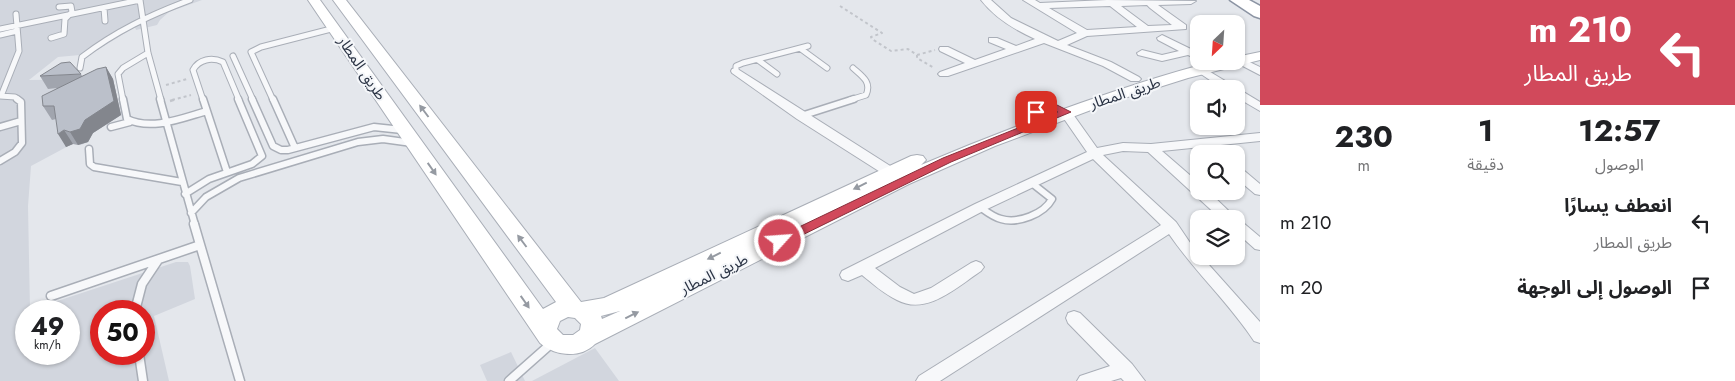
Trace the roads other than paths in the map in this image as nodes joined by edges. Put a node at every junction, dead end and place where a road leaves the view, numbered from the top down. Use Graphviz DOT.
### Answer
graph roads {
  1 [pos="140,0"];
  2 [pos="190,0"];
  3 [pos="314,0"];
  4 [pos="339,0"];
  5 [pos="986,0"];
  6 [pos="1028,0"];
  7 [pos="1238,0"];
  8 [pos="1253,0"];
  9 [pos="1149,1"];
  10 [pos="1191,1"];
  11 [pos="126,2"];
  12 [pos="1109,2"];
  13 [pos="1260,4"];
  14 [pos="1038,6"];
  15 [pos="59,7"];
  16 [pos="104,8"];
  17 [pos="142,11"];
  18 [pos="1260,13"];
  19 [pos="16,14"];
  20 [pos="69,15"];
  21 [pos="143,18"];
  22 [pos="105,21"];
  23 [pos="357,22"];
  24 [pos="17,28"];
  25 [pos="335,28"];
  26 [pos="0,30"];
  27 [pos="1147,30"];
  28 [pos="1085,33"];
  29 [pos="0,35"];
  30 [pos="51,38"];
  31 [pos="1162,38"];
  32 [pos="1046,39"];
  33 [pos="993,40"];
  34 [pos="1058,45"];
  35 [pos="808,46"];
  36 [pos="1260,47"];
  37 [pos="802,49"];
  38 [pos="944,49"];
  39 [pos="1016,50"];
  40 [pos="1142,52"];
  41 [pos="148,53"];
  42 [pos="1245,54"];
  43 [pos="1190,55"];
  44 [pos="233,56"];
  45 [pos="1260,56"];
  46 [pos="1245,57"];
  47 [pos="758,60"];
  48 [pos="1190,60"];
  49 [pos="1190,62"];
  50 [pos="1245,62"];
  51 [pos="975,64"];
  52 [pos="1190,64"];
  53 [pos="80,68"];
  54 [pos="827,68"];
  55 [pos="853,68"];
  56 [pos="1209,70"];
  57 [pos="736,71"];
  58 [pos="1260,72"];
  59 [pos="118,74"];
  60 [pos="777,74"];
  61 [pos="944,74"];
  62 [pos="111,75"];
  63 [pos="1135,79"];
  64 [pos="1221,80"];
  65 [pos="1,96"];
  66 [pos="1245,97"];
  67 [pos="1259,105"];
  68 [pos="1060,109"];
  69 [pos="207,111"];
  70 [pos="801,116"];
  71 [pos="21,121"];
  72 [pos="130,122"];
  73 [pos="166,122"];
  74 [pos="0,127"];
  75 [pos="111,127"];
  76 [pos="411,138"];
  77 [pos="1259,139"];
  78 [pos="1203,143"];
  79 [pos="1205,145"];
  80 [pos="295,148"];
  81 [pos="1151,148"];
  82 [pos="89,149"];
  83 [pos="1095,154"];
  84 [pos="0,161"];
  85 [pos="227,172"];
  86 [pos="896,176"];
  87 [pos="1245,178"];
  88 [pos="182,182"];
  89 [pos="1190,183"];
  90 [pos="1033,184"];
  91 [pos="1260,190"];
  92 [pos="186,194"];
  93 [pos="1209,200"];
  94 [pos="980,207"];
  95 [pos="1220,210"];
  96 [pos="191,213"];
  97 [pos="1170,226"];
  98 [pos="1245,232"];
  99 [pos="200,245"];
  100 [pos="1260,245"];
  101 [pos="158,259"];
  102 [pos="976,266"];
  103 [pos="864,268"];
  104 [pos="848,276"];
  105 [pos="51,296"];
  106 [pos="138,300"];
  107 [pos="577,309"];
  108 [pos="1074,318"];
  109 [pos="1257,327"];
  110 [pos="550,337"];
  111 [pos="588,337"];
  112 [pos="141,365"];
  113 [pos="1131,375"];
  114 [pos="143,381"];
  115 [pos="240,381"];
  116 [pos="509,381"];
  117 [pos="925,381"];
  118 [pos="1086,381"];
  1 -- 11 [label="lane"];
  1 -- 17 [label="lane"];
  2 -- 17 [label="lane"];
  2 -- 21 [label="lane"];
  3 -- 25 [label="main road, طريق المطار"];
  4 -- 23 [label="main road, طريق المطار"];
  5 -- 32 [label="street"];
  6 -- 14 [label="street"];
  7 -- 18 [label="highway"];
  8 -- 13 [label="highway"];
  9 -- 10 [label="street"];
  9 -- 12 [label="street"];
  9 -- 27 [label="street"];
  11 -- 16 [label="lane"];
  12 -- 14 [label="street"];
  12 -- 27 [label="street"];
  14 -- 28 [label="street"];
  15 -- 20 [label="lane"];
  16 -- 20 [label="lane"];
  16 -- 22 [label="lane"];
  17 -- 21 [label="lane"];
  19 -- 24 [label="lane"];
  20 -- 24 [label="lane"];
  20 -- 30 [label="lane"];
  21 -- 41 [label="lane"];
  21 -- 53 [label="lane"];
  23 -- 25 [label="main road"];
  107 -- 23 [label="main road, طريق المطار, one-way"];
  24 -- 26 [label="lane"];
  24 -- 29 [label="lane"];
  24 -- 65 [label="lane"];
  25 -- 76 [label="main road, طريق المطار"];
  25 -- 80 [label="lane"];
  27 -- 28 [label="street"];
  28 -- 34 [label="street"];
  31 -- 43 [label="street"];
  32 -- 34 [label="street"];
  32 -- 39 [label="street"];
  33 -- 39 [label="street"];
  34 -- 63 [label="street"];
  35 -- 37 [label="lane"];
  36 -- 42 [label="main road, طريق المطار"];
  37 -- 47 [label="lane"];
  37 -- 54 [label="lane"];
  38 -- 51 [label="street"];
  39 -- 51 [label="street"];
  40 -- 48 [label="street"];
  41 -- 59 [label="lane"];
  41 -- 73 [label="lane"];
  44 -- 80 [label="lane"];
  45 -- 46 [label="main road, طريق المطار"];
  47 -- 57 [label="lane"];
  47 -- 60 [label="lane"];
  49 -- 63 [label="main road, طريق المطار"];
  50 -- 58 [label="street"];
  51 -- 61 [label="street"];
  52 -- 68 [label="main road, طريق المطار"];
  55 -- 70 [label="lane"];
  56 -- 64 [label="street"];
  57 -- 70 [label="street"];
  59 -- 62 [label="lane"];
  59 -- 72 [label="lane"];
  63 -- 68 [label="main road, طريق المطار"];
  65 -- 71 [label="lane"];
  66 -- 67 [label="street"];
  68 -- 83 [label="street"];
  68 -- 86 [label="main road, طريق المطار"];
  69 -- 73 [label="lane"];
  69 -- 85 [label="lane"];
  69 -- 85 [label="lane"];
  70 -- 86 [label="street"];
  71 -- 74 [label="lane"];
  71 -- 84 [label="lane"];
  72 -- 73 [label="lane"];
  72 -- 75 [label="lane"];
  73 -- 88 [label="lane"];
  76 -- 80 [label="lane"];
  76 -- 96 [label="lane"];
  76 -- 110 [label="main road, طريق المطار, one-way"];
  77 -- 78 [label="street"];
  78 -- 79 [label="street"];
  78 -- 81 [label="street"];
  81 -- 83 [label="street"];
  81 -- 89 [label="street"];
  82 -- 88 [label="lane"];
  83 -- 90 [label="street"];
  83 -- 97 [label="street"];
  85 -- 92 [label="lane"];
  86 -- 107 [label="main road, طريق المطار, one-way"];
  111 -- 86 [label="main road, طريق المطار, one-way"];
  87 -- 91 [label="street"];
  88 -- 92 [label="lane"];
  90 -- 94 [label="street"];
  90 -- 94 [label="lane"];
  92 -- 96 [label="lane"];
  93 -- 95 [label="street"];
  94 -- 103 [label="street"];
  96 -- 99 [label="lane"];
  97 -- 109 [label="street"];
  97 -- 117 [label="street"];
  98 -- 100 [label="street"];
  99 -- 101 [label="lane"];
  99 -- 115 [label="lane"];
  101 -- 105 [label="lane"];
  101 -- 106 [label="lane"];
  102 -- 103 [label="street"];
  103 -- 104 [label="street"];
  107 -- 110 [label="main road"];
  107 -- 111 [label="main road"];
  108 -- 113 [label="street"];
  110 -- 111 [label="main road"];
  110 -- 116 [label="lane"];
  112 -- 114 [label="lane"];
  113 -- 118 [label="street"];
}
